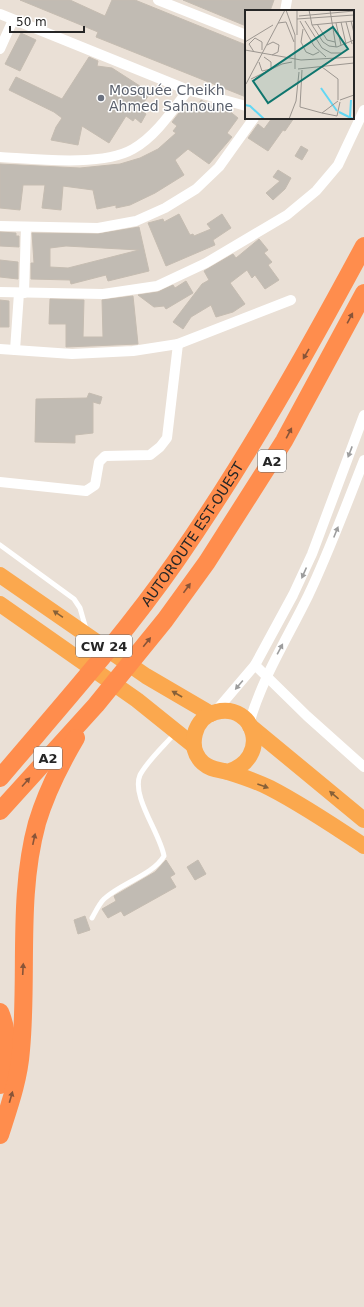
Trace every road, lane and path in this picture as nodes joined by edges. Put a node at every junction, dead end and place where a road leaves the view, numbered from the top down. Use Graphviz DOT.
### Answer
graph roads {
  1 [pos="158,0"];
  2 [pos="287,0"];
  3 [pos="285,10"];
  4 [pos="0,14"];
  5 [pos="13,20"];
  6 [pos="245,35"];
  7 [pos="0,49"];
  8 [pos="188,90"];
  9 [pos="245,106"];
  10 [pos="364,110"];
  11 [pos="253,119"];
  12 [pos="0,157"];
  13 [pos="0,226"];
  14 [pos="26,227"];
  15 [pos="364,246"];
  16 [pos="0,292"];
  17 [pos="21,293"];
  18 [pos="364,293"];
  19 [pos="291,300"];
  20 [pos="178,344"];
  21 [pos="0,349"];
  22 [pos="15,350"];
  23 [pos="364,417"];
  24 [pos="364,460"];
  25 [pos="0,482"];
  26 [pos="0,545"];
  27 [pos="0,575"];
  28 [pos="0,604"];
  29 [pos="88,634"];
  30 [pos="255,664"];
  31 [pos="267,675"];
  32 [pos="64,702"];
  33 [pos="96,705"];
  34 [pos="213,713"];
  35 [pos="250,725"];
  36 [pos="176,732"];
  37 [pos="194,745"];
  38 [pos="0,760"];
  39 [pos="364,767"];
  40 [pos="227,772"];
  41 [pos="0,778"];
  42 [pos="0,811"];
  43 [pos="364,820"];
  44 [pos="364,846"];
  45 [pos="92,918"];
  46 [pos="0,1012"];
  47 [pos="0,1085"];
  48 [pos="0,1135"];
  1 -- 6 [label="street"];
  2 -- 3 [label="street"];
  4 -- 5 [label="street"];
  5 -- 7 [label="street"];
  5 -- 8 [label="street"];
  8 -- 9 [label="street"];
  8 -- 12 [label="street"];
  10 -- 17 [label="street"];
  11 -- 14 [label="street"];
  13 -- 14 [label="street"];
  14 -- 17 [label="street"];
  15 -- 32 [label="highway, AUTOROUTE EST-OUEST / A2, one-way"];
  16 -- 17 [label="street"];
  17 -- 22 [label="street"];
  33 -- 18 [label="highway, AUTOROUTE EST-OUEST / A2, one-way"];
  19 -- 20 [label="street"];
  20 -- 22 [label="street"];
  20 -- 25 [label="street"];
  21 -- 22 [label="street"];
  23 -- 30 [label="street, one-way"];
  31 -- 24 [label="street, one-way"];
  26 -- 29 [label="lane"];
  29 -- 27 [label="highway, CW 24, one-way"];
  28 -- 36 [label="highway, CW 24"];
  34 -- 29 [label="highway, CW 24, one-way"];
  30 -- 31 [label="street"];
  30 -- 34 [label="street, one-way"];
  31 -- 35 [label="street"];
  31 -- 39 [label="street"];
  32 -- 38 [label="highway"];
  32 -- 41 [label="highway, AUTOROUTE EST-OUEST / A2"];
  42 -- 33 [label="highway, AUTOROUTE EST-OUEST / A2, one-way"];
  48 -- 33 [label="highway, one-way"];
  34 -- 35 [label="highway"];
  34 -- 37 [label="highway"];
  35 -- 40 [label="highway"];
  43 -- 35 [label="highway, one-way"];
  36 -- 37 [label="highway, CW 24"];
  36 -- 45 [label="lane"];
  37 -- 40 [label="highway"];
  40 -- 44 [label="highway, one-way"];
  46 -- 47 [label="highway"];
}
